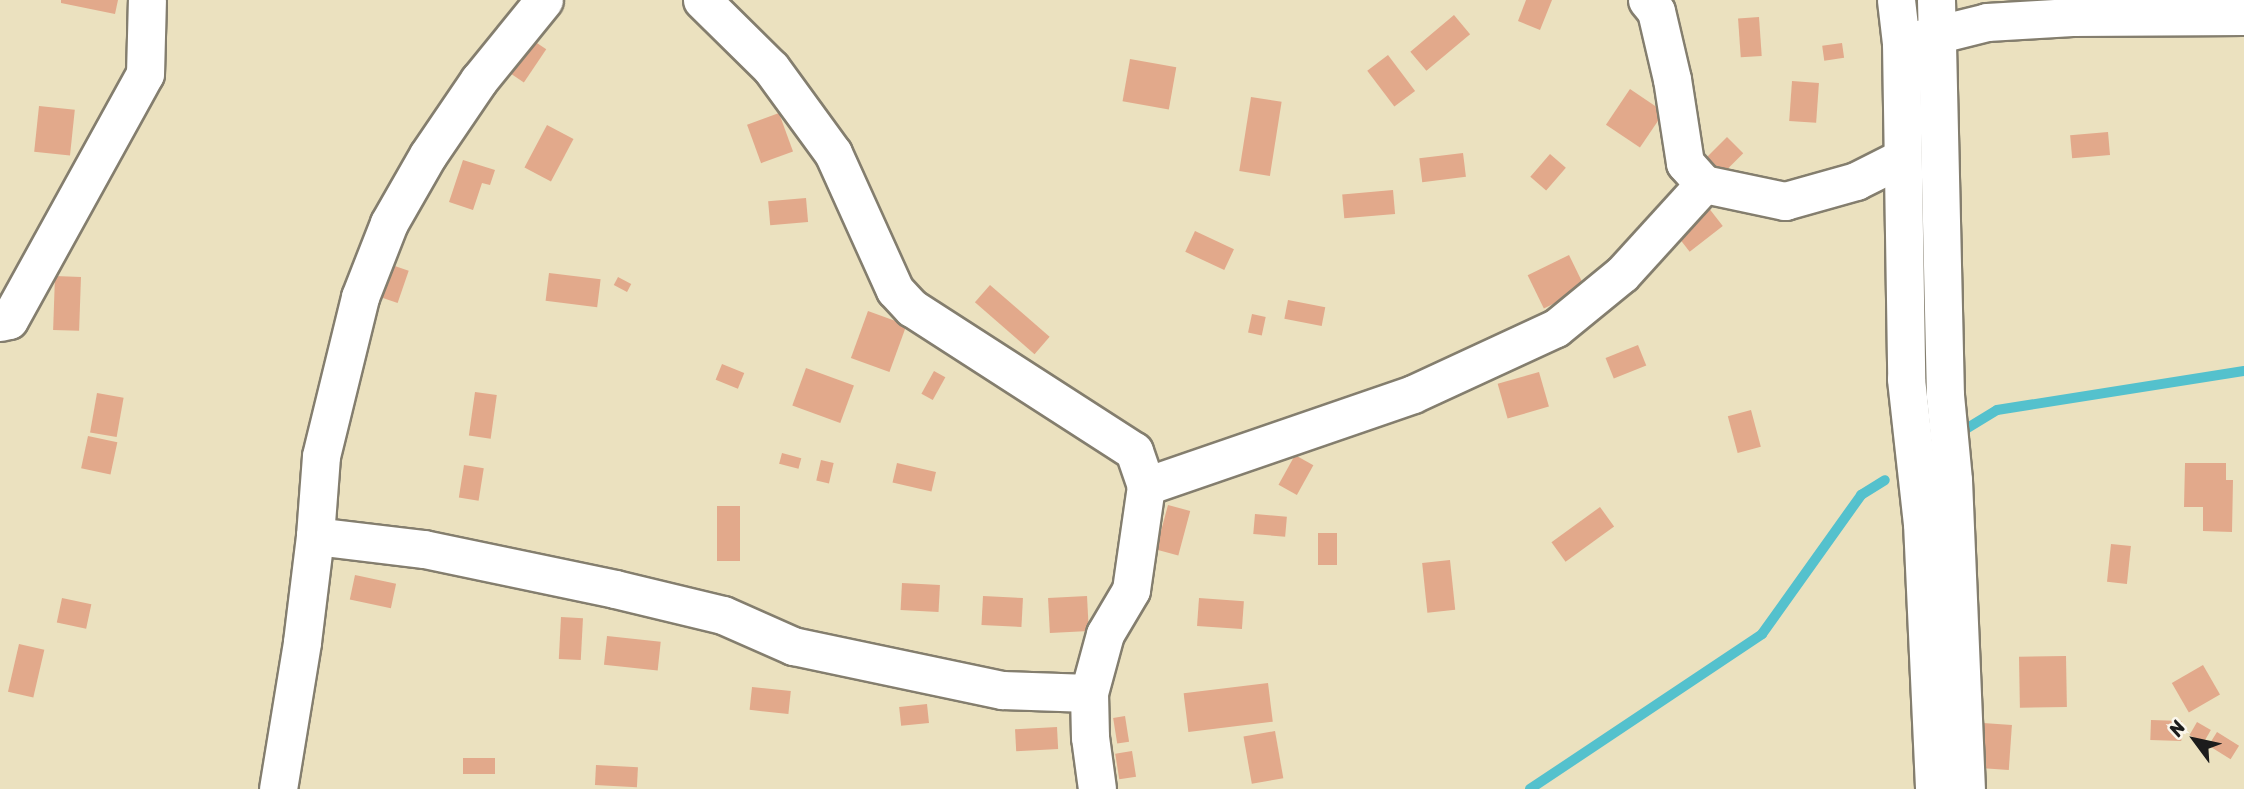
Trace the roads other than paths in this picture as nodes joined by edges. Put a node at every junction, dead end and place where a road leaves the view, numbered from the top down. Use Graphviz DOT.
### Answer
graph roads {
  1 [pos="147,0"];
  2 [pos="544,0"];
  3 [pos="702,0"];
  4 [pos="1647,0"];
  5 [pos="1896,0"];
  6 [pos="2072,9"];
  7 [pos="2244,16"];
  8 [pos="1937,17"];
  9 [pos="1901,43"];
  10 [pos="1902,158"];
  11 [pos="1703,184"];
  12 [pos="0,322"];
  13 [pos="1146,486"];
  14 [pos="315,536"];
  15 [pos="1089,693"];
  16 [pos="278,789"];
  17 [pos="1097,789"];
  18 [pos="1934,789"];
  19 [pos="1966,789"];
  1 -- 12 [label="street"];
  2 -- 14 [label="street"];
  3 -- 13 [label="street"];
  4 -- 11 [label="street"];
  5 -- 9 [label="street"];
  6 -- 7 [label="street"];
  6 -- 8 [label="street"];
  8 -- 9 [label="street"];
  8 -- 19 [label="street"];
  9 -- 10 [label="street"];
  10 -- 11 [label="street"];
  10 -- 18 [label="street"];
  11 -- 13 [label="street"];
  13 -- 15 [label="street"];
  14 -- 15 [label="street"];
  14 -- 16 [label="street"];
  15 -- 17 [label="street"];
}
